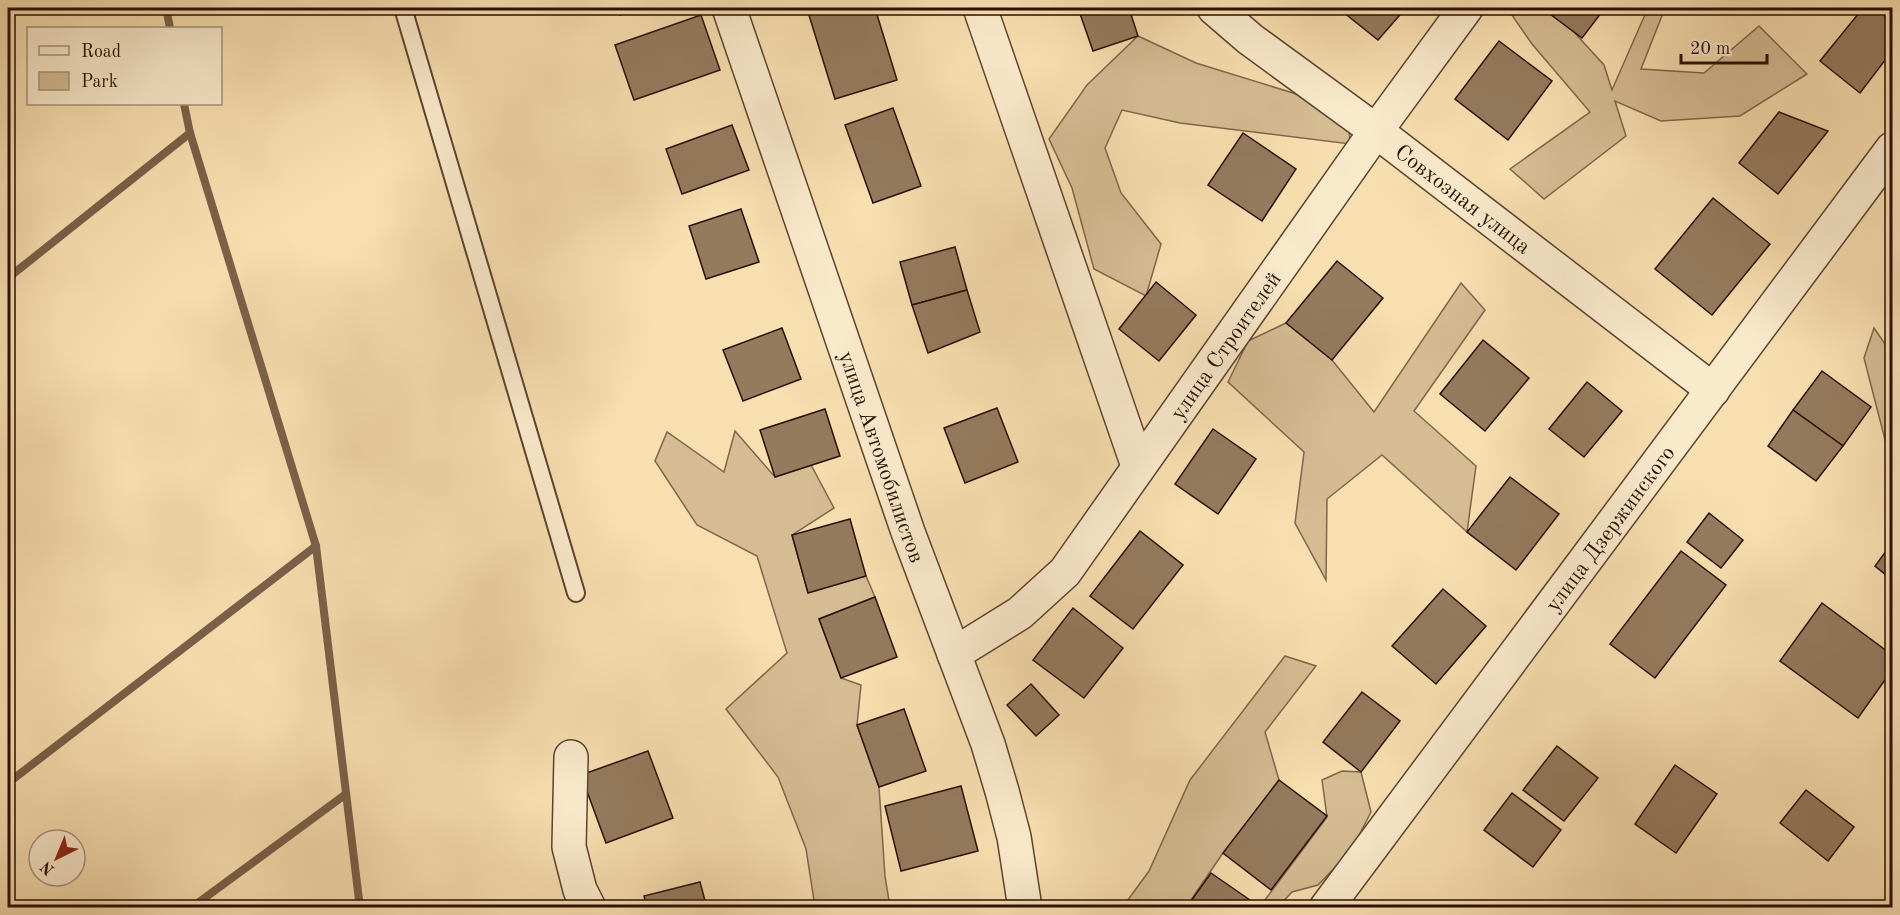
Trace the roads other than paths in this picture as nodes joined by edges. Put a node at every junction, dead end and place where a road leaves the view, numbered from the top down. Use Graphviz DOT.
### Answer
graph roads {
  1 [pos="403,8"];
  2 [pos="729,8"];
  3 [pos="980,8"];
  4 [pos="1214,8"];
  5 [pos="1466,8"];
  6 [pos="1376,131"];
  7 [pos="1893,149"];
  8 [pos="1713,390"];
  9 [pos="1138,465"];
  10 [pos="576,593"];
  11 [pos="954,654"];
  12 [pos="571,757"];
  13 [pos="589,908"];
  14 [pos="1025,908"];
  15 [pos="1326,908"];
  1 -- 10 [label="lane"];
  2 -- 11 [label="street, улица Автомобилистов"];
  3 -- 9 [label="street"];
  4 -- 6 [label="street, Совхозная улица"];
  5 -- 6 [label="street, улица Строителей"];
  6 -- 8 [label="street, Совхозная улица"];
  6 -- 9 [label="street, улица Строителей"];
  7 -- 8 [label="street, улица Дзержинского"];
  8 -- 15 [label="street, улица Дзержинского"];
  9 -- 11 [label="street, улица Строителей"];
  11 -- 14 [label="street, улица Автомобилистов"];
  12 -- 13 [label="street"];
}
